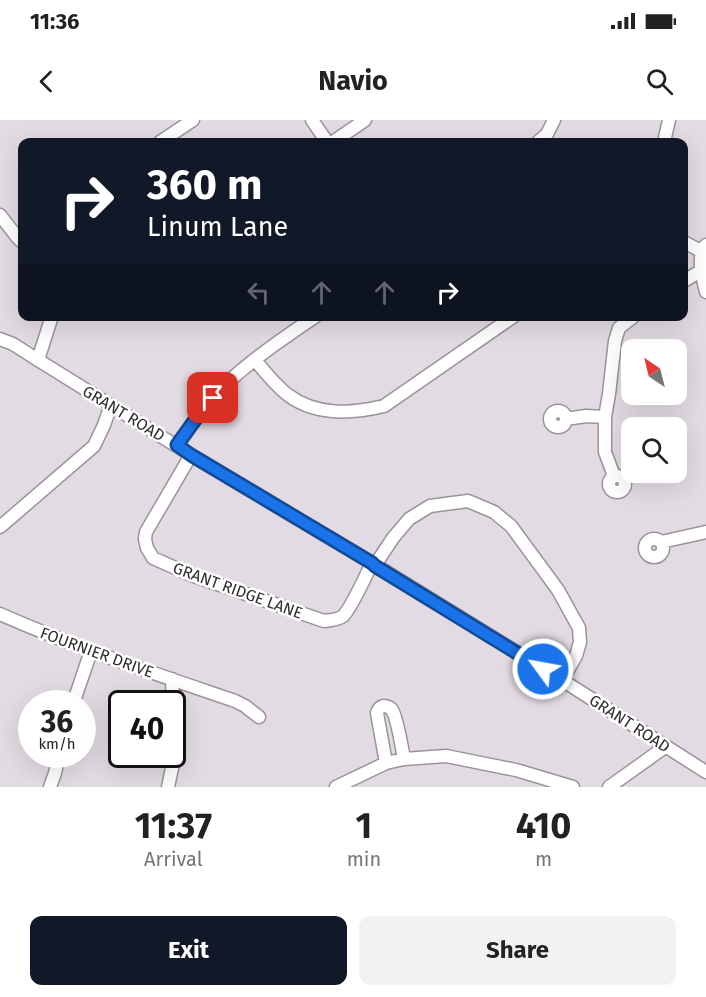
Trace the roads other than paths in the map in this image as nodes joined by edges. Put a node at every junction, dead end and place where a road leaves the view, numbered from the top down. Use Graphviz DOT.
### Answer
graph roads {
  1 [pos="312,120"];
  2 [pos="364,120"];
  3 [pos="554,120"];
  4 [pos="669,120"];
  5 [pos="191,121"];
  6 [pos="166,138"];
  7 [pos="324,138"];
  8 [pos="339,138"];
  9 [pos="542,138"];
  10 [pos="665,138"];
  11 [pos="0,215"];
  12 [pos="18,238"];
  13 [pos="688,244"];
  14 [pos="704,247"];
  15 [pos="702,270"];
  16 [pos="688,278"];
  17 [pos="706,292"];
  18 [pos="50,321"];
  19 [pos="309,321"];
  20 [pos="507,321"];
  21 [pos="628,321"];
  22 [pos="0,339"];
  23 [pos="38,360"];
  24 [pos="255,360"];
  25 [pos="111,405"];
  26 [pos="605,417"];
  27 [pos="566,419"];
  28 [pos="177,445"];
  29 [pos="191,455"];
  30 [pos="614,476"];
  31 [pos="0,527"];
  32 [pos="706,532"];
  33 [pos="661,542"];
  34 [pos="373,564"];
  35 [pos="0,614"];
  36 [pos="91,651"];
  37 [pos="172,679"];
  38 [pos="562,680"];
  39 [pos="78,690"];
  40 [pos="259,717"];
  41 [pos="665,747"];
  42 [pos="404,759"];
  43 [pos="386,763"];
  44 [pos="56,768"];
  45 [pos="706,772"];
  46 [pos="50,787"];
  47 [pos="168,787"];
  48 [pos="336,787"];
  49 [pos="573,787"];
  50 [pos="609,787"];
  1 -- 7 [label="street"];
  2 -- 8 [label="street"];
  3 -- 9 [label="street"];
  4 -- 10 [label="street"];
  5 -- 6 [label="street"];
  11 -- 12 [label="street"];
  13 -- 14 [label="street"];
  14 -- 15 [label="street"];
  15 -- 16 [label="street"];
  15 -- 17 [label="street"];
  18 -- 23 [label="street"];
  19 -- 24 [label="street"];
  20 -- 24 [label="street"];
  21 -- 26 [label="street"];
  22 -- 23 [label="street, GRANT ROAD"];
  23 -- 25 [label="street, GRANT ROAD"];
  24 -- 28 [label="street"];
  25 -- 28 [label="street, GRANT ROAD"];
  25 -- 31 [label="street"];
  26 -- 27 [label="street"];
  26 -- 30 [label="street"];
  28 -- 29 [label="street, GRANT ROAD"];
  29 -- 34 [label="street, GRANT ROAD"];
  29 -- 34 [label="street, GRANT RIDGE LANE"];
  32 -- 33 [label="street"];
  34 -- 38 [label="street, GRANT ROAD"];
  34 -- 38 [label="street"];
  35 -- 36 [label="street, FOURNIER DRIVE"];
  36 -- 37 [label="street, FOURNIER DRIVE"];
  36 -- 39 [label="street"];
  37 -- 40 [label="street, FOURNIER DRIVE"];
  37 -- 47 [label="street"];
  38 -- 41 [label="street, GRANT ROAD"];
  41 -- 45 [label="street, GRANT ROAD"];
  41 -- 50 [label="street"];
  42 -- 43 [label="street"];
  42 -- 43 [label="street"];
  42 -- 49 [label="street"];
  43 -- 48 [label="street"];
  44 -- 46 [label="street"];
}
